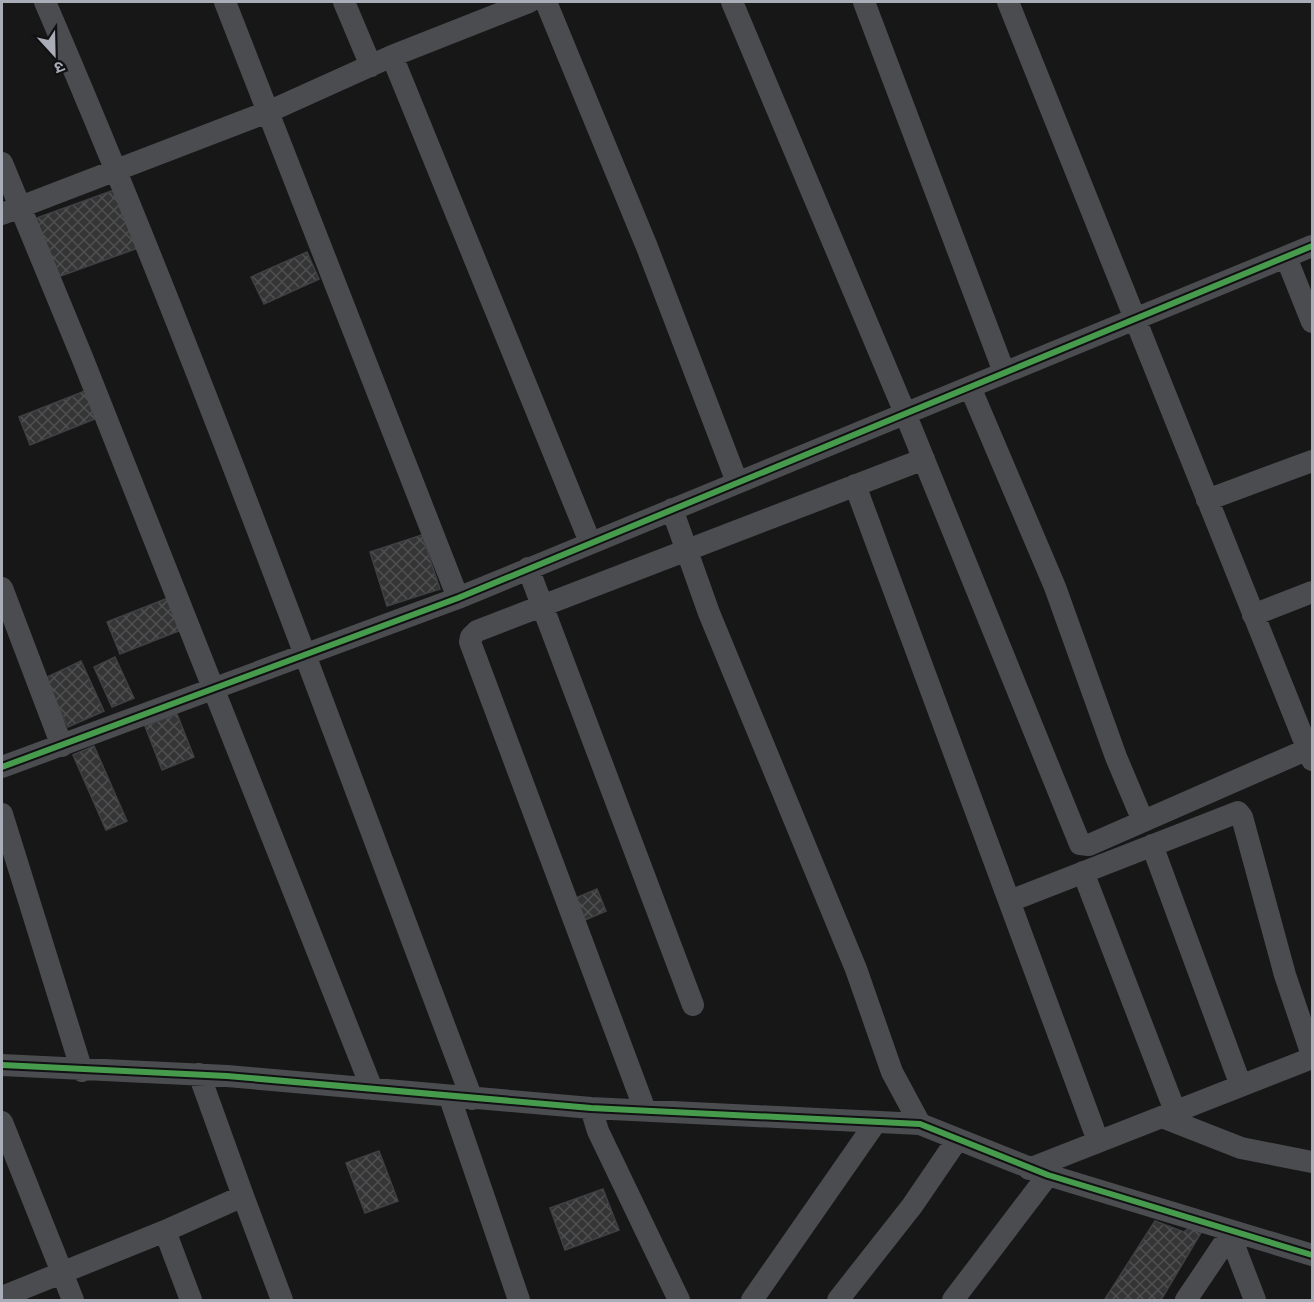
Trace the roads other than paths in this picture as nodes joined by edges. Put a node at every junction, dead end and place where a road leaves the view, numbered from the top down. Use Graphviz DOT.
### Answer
graph roads {
  1 [pos="45,2"];
  2 [pos="225,2"];
  3 [pos="344,2"];
  4 [pos="529,2"];
  5 [pos="546,2"];
  6 [pos="732,2"];
  7 [pos="864,2"];
  8 [pos="1008,2"];
  9 [pos="392,56"];
  10 [pos="371,66"];
  11 [pos="270,111"];
  12 [pos="2,163"];
  13 [pos="117,171"];
  14 [pos="10,211"];
  15 [pos="1312,246"];
  16 [pos="1286,257"];
  17 [pos="1134,320"];
  18 [pos="1312,322"];
  19 [pos="1004,372"];
  20 [pos="970,387"];
  21 [pos="905,413"];
  22 [pos="924,459"];
  23 [pos="1312,461"];
  24 [pos="737,482"];
  25 [pos="855,485"];
  26 [pos="1207,500"];
  27 [pos="672,509"];
  28 [pos="590,542"];
  29 [pos="687,549"];
  30 [pos="528,568"];
  31 [pos="2,588"];
  32 [pos="1312,591"];
  33 [pos="458,598"];
  34 [pos="543,605"];
  35 [pos="1253,615"];
  36 [pos="305,654"];
  37 [pos="214,688"];
  38 [pos="1306,724"];
  39 [pos="62,746"];
  40 [pos="1310,755"];
  41 [pos="2,767"];
  42 [pos="2,814"];
  43 [pos="1143,821"];
  44 [pos="1152,845"];
  45 [pos="1083,872"];
  46 [pos="1010,901"];
  47 [pos="693,1005"];
  48 [pos="1312,1057"];
  49 [pos="2,1065"];
  50 [pos="82,1071"];
  51 [pos="199,1074"];
  52 [pos="1241,1086"];
  53 [pos="372,1089"];
  54 [pos="461,1098"];
  55 [pos="591,1108"];
  56 [pos="645,1110"];
  57 [pos="1169,1114"];
  58 [pos="2,1122"];
  59 [pos="876,1122"];
  60 [pos="920,1124"];
  61 [pos="957,1140"];
  62 [pos="1098,1141"];
  63 [pos="1312,1162"];
  64 [pos="1039,1172"];
  65 [pos="243,1196"];
  66 [pos="165,1231"];
  67 [pos="1231,1234"];
  68 [pos="1312,1255"];
  69 [pos="62,1272"];
  70 [pos="2,1297"];
  71 [pos="73,1300"];
  72 [pos="191,1300"];
  73 [pos="282,1300"];
  74 [pos="519,1300"];
  75 [pos="679,1300"];
  76 [pos="752,1300"];
  77 [pos="838,1300"];
  78 [pos="953,1300"];
  79 [pos="1186,1300"];
  80 [pos="1255,1300"];
  1 -- 13 [label="street"];
  2 -- 11 [label="street"];
  3 -- 10 [label="street"];
  4 -- 9 [label="street"];
  5 -- 24 [label="street"];
  6 -- 21 [label="street"];
  7 -- 19 [label="street"];
  8 -- 17 [label="street"];
  9 -- 10 [label="street"];
  9 -- 28 [label="street"];
  10 -- 11 [label="street"];
  11 -- 13 [label="street"];
  11 -- 33 [label="street"];
  12 -- 14 [label="street"];
  13 -- 14 [label="street"];
  13 -- 36 [label="street"];
  14 -- 37 [label="street"];
  15 -- 16 [label="street"];
  16 -- 17 [label="street"];
  16 -- 18 [label="street"];
  17 -- 19 [label="street"];
  17 -- 26 [label="street"];
  19 -- 20 [label="street"];
  20 -- 21 [label="street"];
  20 -- 43 [label="street"];
  21 -- 22 [label="street"];
  21 -- 24 [label="street"];
  22 -- 25 [label="street"];
  22 -- 43 [label="street"];
  23 -- 26 [label="street"];
  24 -- 27 [label="street"];
  25 -- 29 [label="street"];
  25 -- 46 [label="street"];
  26 -- 35 [label="street"];
  27 -- 28 [label="street"];
  27 -- 29 [label="street"];
  28 -- 30 [label="street"];
  29 -- 34 [label="street"];
  29 -- 60 [label="street"];
  30 -- 33 [label="street"];
  30 -- 34 [label="street"];
  31 -- 39 [label="street"];
  32 -- 35 [label="street"];
  33 -- 36 [label="street"];
  34 -- 47 [label="street"];
  34 -- 56 [label="street"];
  35 -- 38 [label="street"];
  36 -- 37 [label="street"];
  36 -- 54 [label="street"];
  37 -- 39 [label="street"];
  37 -- 53 [label="street"];
  38 -- 40 [label="street"];
  39 -- 41 [label="street"];
  40 -- 43 [label="street"];
  42 -- 50 [label="street"];
  44 -- 45 [label="street"];
  44 -- 48 [label="street"];
  44 -- 52 [label="street"];
  45 -- 46 [label="street"];
  45 -- 57 [label="street"];
  46 -- 62 [label="street"];
  48 -- 52 [label="street"];
  49 -- 50 [label="street"];
  50 -- 51 [label="street"];
  51 -- 53 [label="street"];
  51 -- 65 [label="street"];
  52 -- 57 [label="street"];
  53 -- 54 [label="street"];
  54 -- 55 [label="street"];
  54 -- 74 [label="street"];
  55 -- 56 [label="street"];
  55 -- 75 [label="street"];
  56 -- 59 [label="street"];
  57 -- 62 [label="street"];
  57 -- 63 [label="street"];
  58 -- 69 [label="street"];
  59 -- 60 [label="street"];
  59 -- 76 [label="street"];
  60 -- 61 [label="street"];
  61 -- 64 [label="street"];
  61 -- 77 [label="street"];
  62 -- 64 [label="street"];
  64 -- 67 [label="street"];
  64 -- 78 [label="street"];
  65 -- 66 [label="street"];
  65 -- 73 [label="street"];
  66 -- 69 [label="street"];
  66 -- 72 [label="street"];
  67 -- 68 [label="street"];
  67 -- 79 [label="street"];
  67 -- 80 [label="street"];
  69 -- 70 [label="street"];
  69 -- 71 [label="street"];
}
